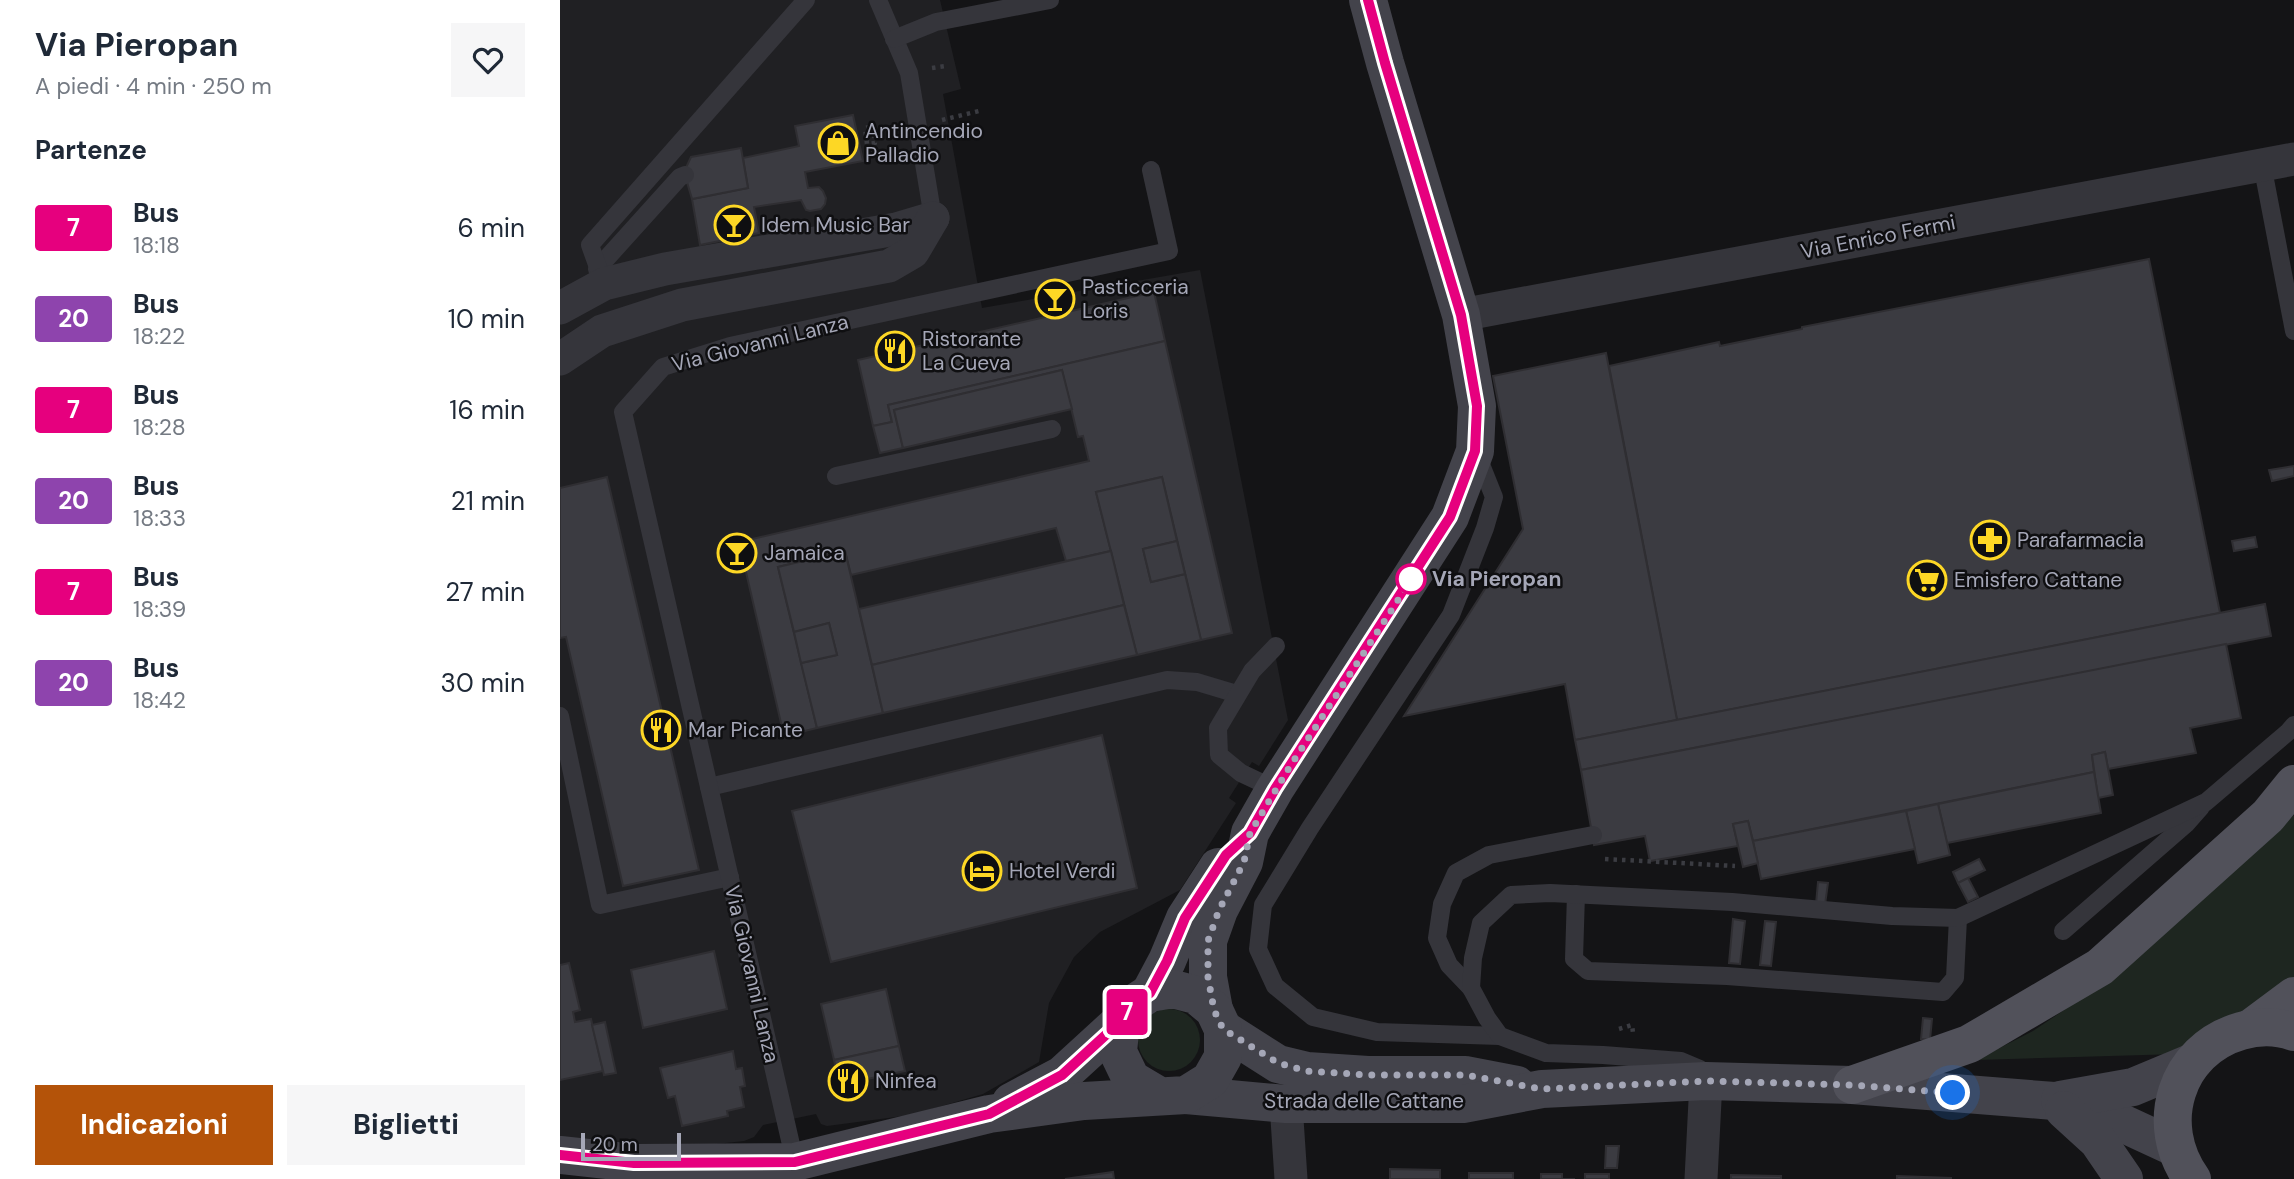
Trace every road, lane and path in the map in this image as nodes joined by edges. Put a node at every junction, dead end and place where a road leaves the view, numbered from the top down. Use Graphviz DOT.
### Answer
graph roads {
  1 [pos="806,0"];
  2 [pos="878,0"];
  3 [pos="1050,0"];
  4 [pos="1368,0"];
  5 [pos="894,39"];
  6 [pos="979,111"];
  7 [pos="918,127"];
  8 [pos="2278,161"];
  9 [pos="1151,170"];
  10 [pos="685,175"];
  11 [pos="933,218"];
  12 [pos="590,302"];
  13 [pos="1461,315"];
  14 [pos="2294,331"];
  15 [pos="560,359"];
  16 [pos="1052,429"];
  17 [pos="1475,451"];
  18 [pos="836,476"];
  19 [pos="1276,646"];
  20 [pos="1237,694"];
  21 [pos="560,716"];
  22 [pos="2294,725"];
  23 [pos="2294,784"];
  24 [pos="709,787"];
  25 [pos="1275,789"];
  26 [pos="2206,802"];
  27 [pos="1250,833"];
  28 [pos="1593,835"];
  29 [pos="730,877"];
  30 [pos="1576,894"];
  31 [pos="1958,918"];
  32 [pos="2063,931"];
  33 [pos="1471,988"];
  34 [pos="1150,993"];
  35 [pos="2294,996"];
  36 [pos="1219,1020"];
  37 [pos="1121,1021"];
  38 [pos="2251,1028"];
  39 [pos="2294,1032"];
  40 [pos="1500,1035"];
  41 [pos="2193,1062"];
  42 [pos="1706,1081"];
  43 [pos="1852,1085"];
  44 [pos="1542,1089"];
  45 [pos="1172,1095"];
  46 [pos="2054,1101"];
  47 [pos="1286,1104"];
  48 [pos="989,1114"];
  49 [pos="560,1155"];
  50 [pos="795,1162"];
  51 [pos="2184,1168"];
  52 [pos="1291,1179"];
  53 [pos="1701,1179"];
  54 [pos="2123,1179"];
  1 -- 12 [label="lane"];
  2 -- 5 [label="lane"];
  3 -- 5 [label="lane"];
  4 -- 13 [label="street"];
  5 -- 7 [label="lane"];
  6 -- 7 [label="path"];
  7 -- 11 [label="lane"];
  8 -- 13 [label="street, Via Enrico Fermi"];
  8 -- 14 [label="lane"];
  9 -- 24 [label="lane, Via Giovanni Lanza"];
  10 -- 12 [label="lane"];
  11 -- 12 [label="street"];
  11 -- 12 [label="street"];
  12 -- 15 [label="street"];
  13 -- 17 [label="street"];
  16 -- 18 [label="lane"];
  17 -- 25 [label="street"];
  17 -- 40 [label="lane"];
  19 -- 20 [label="lane"];
  20 -- 24 [label="lane"];
  20 -- 25 [label="lane"];
  21 -- 29 [label="lane"];
  22 -- 26 [label="lane"];
  23 -- 43 [label="main road"];
  24 -- 29 [label="lane, Via Giovanni Lanza"];
  25 -- 27 [label="street"];
  26 -- 31 [label="lane"];
  26 -- 32 [label="lane"];
  27 -- 34 [label="street"];
  27 -- 36 [label="street"];
  28 -- 33 [label="lane"];
  29 -- 50 [label="lane, Via Giovanni Lanza"];
  30 -- 31 [label="lane"];
  30 -- 31 [label="lane"];
  30 -- 33 [label="lane"];
  33 -- 40 [label="lane"];
  34 -- 36 [label="street"];
  34 -- 37 [label="street"];
  35 -- 38 [label="main road"];
  36 -- 44 [label="street, Strada delle Cattane"];
  36 -- 45 [label="street"];
  37 -- 45 [label="street"];
  37 -- 48 [label="street, Strada delle Cattane"];
  38 -- 39 [label="main road"];
  38 -- 41 [label="main road"];
  40 -- 42 [label="lane"];
  41 -- 46 [label="street, Strada delle Cattane"];
  41 -- 51 [label="main road"];
  42 -- 43 [label="street, Strada delle Cattane"];
  42 -- 44 [label="street, Strada delle Cattane"];
  42 -- 53 [label="street"];
  43 -- 46 [label="street, Strada delle Cattane"];
  44 -- 47 [label="street, Strada delle Cattane"];
  45 -- 47 [label="street, Strada delle Cattane"];
  45 -- 48 [label="street, Strada delle Cattane"];
  46 -- 51 [label="street, Strada delle Cattane"];
  46 -- 54 [label="street"];
  47 -- 52 [label="street"];
  48 -- 50 [label="street, Strada delle Cattane"];
  49 -- 50 [label="street, Strada delle Cattane"];
}
